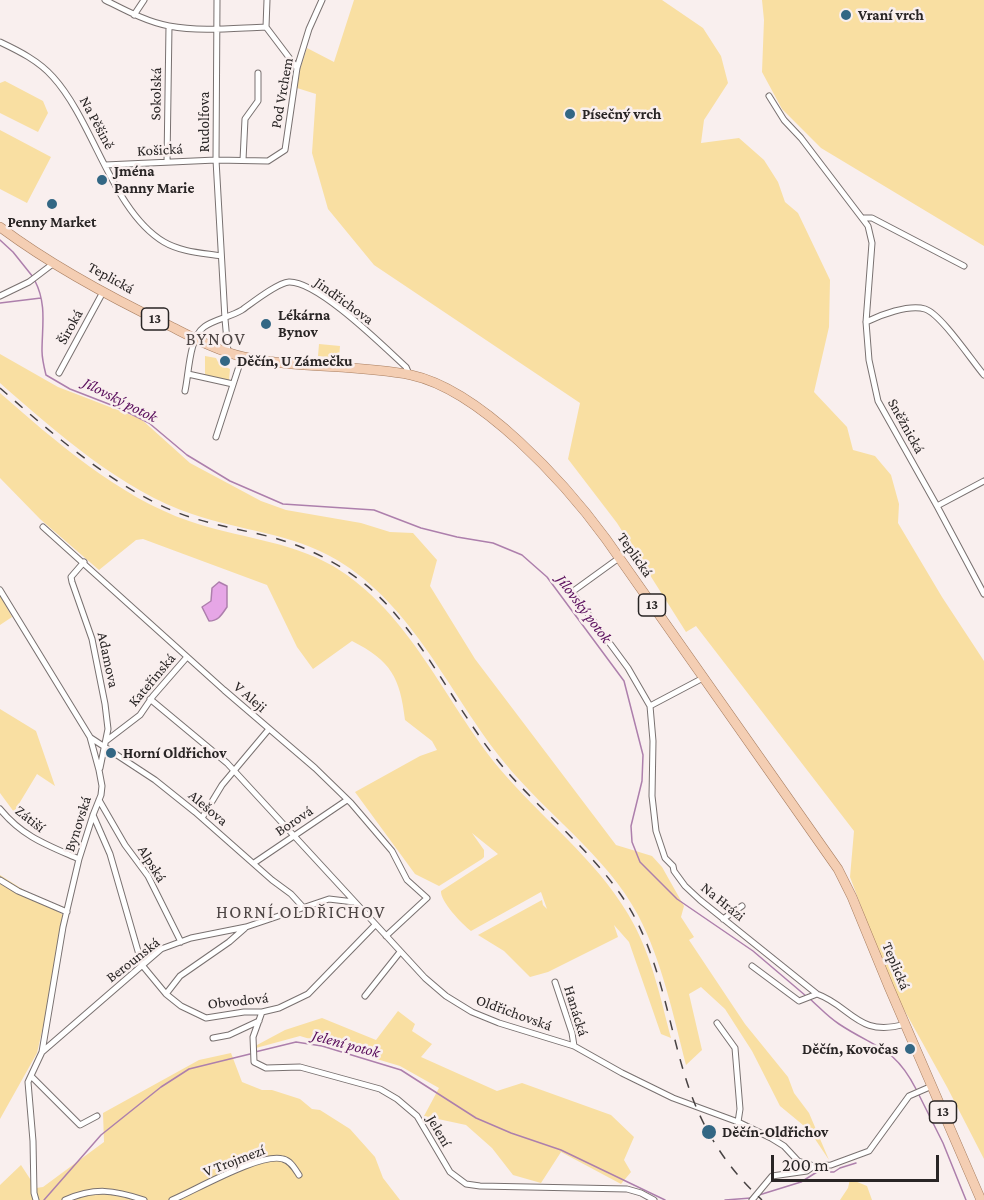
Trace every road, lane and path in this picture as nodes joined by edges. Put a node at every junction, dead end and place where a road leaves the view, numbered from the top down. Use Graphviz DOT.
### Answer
graph roads {
  1 [pos="105,0"];
  2 [pos="144,0"];
  3 [pos="217,0"];
  4 [pos="267,0"];
  5 [pos="322,0"];
  6 [pos="134,15"];
  7 [pos="169,26"];
  8 [pos="266,27"];
  9 [pos="216,29"];
  10 [pos="0,42"];
  11 [pos="297,68"];
  12 [pos="258,73"];
  13 [pos="769,96"];
  14 [pos="216,160"];
  15 [pos="243,160"];
  16 [pos="167,162"];
  17 [pos="105,165"];
  18 [pos="864,218"];
  19 [pos="0,227"];
  20 [pos="221,256"];
  21 [pos="54,263"];
  22 [pos="964,266"];
  23 [pos="103,292"];
  24 [pos="0,296"];
  25 [pos="225,319"];
  26 [pos="866,322"];
  27 [pos="194,338"];
  28 [pos="228,352"];
  29 [pos="242,357"];
  30 [pos="58,373"];
  31 [pos="188,374"];
  32 [pos="409,375"];
  33 [pos="984,375"];
  34 [pos="233,384"];
  35 [pos="185,391"];
  36 [pos="216,437"];
  37 [pos="984,481"];
  38 [pos="937,506"];
  39 [pos="43,527"];
  40 [pos="619,558"];
  41 [pos="84,562"];
  42 [pos="0,590"];
  43 [pos="984,594"];
  44 [pos="187,657"];
  45 [pos="704,678"];
  46 [pos="150,699"];
  47 [pos="650,706"];
  48 [pos="268,729"];
  49 [pos="90,737"];
  50 [pos="106,744"];
  51 [pos="99,770"];
  52 [pos="234,771"];
  53 [pos="99,800"];
  54 [pos="347,800"];
  55 [pos="0,809"];
  56 [pos="93,814"];
  57 [pos="202,818"];
  58 [pos="295,836"];
  59 [pos="79,859"];
  60 [pos="254,863"];
  61 [pos="0,880"];
  62 [pos="354,902"];
  63 [pos="302,906"];
  64 [pos="742,906"];
  65 [pos="67,912"];
  66 [pos="723,919"];
  67 [pos="375,925"];
  68 [pos="246,927"];
  69 [pos="386,936"];
  70 [pos="181,942"];
  71 [pos="400,952"];
  72 [pos="142,965"];
  73 [pos="752,966"];
  74 [pos="555,982"];
  75 [pos="166,994"];
  76 [pos="814,995"];
  77 [pos="365,996"];
  78 [pos="262,1012"];
  79 [pos="259,1021"];
  80 [pos="717,1023"];
  81 [pos="905,1024"];
  82 [pos="213,1038"];
  83 [pos="574,1046"];
  84 [pos="42,1052"];
  85 [pos="31,1076"];
  86 [pos="929,1087"];
  87 [pos="97,1116"];
  88 [pos="738,1122"];
  89 [pos="814,1166"];
  90 [pos="299,1175"];
  91 [pos="36,1200"];
  92 [pos="65,1200"];
  93 [pos="144,1200"];
  94 [pos="172,1200"];
  95 [pos="654,1200"];
  96 [pos="752,1200"];
  97 [pos="981,1200"];
  1 -- 6 [label="street"];
  2 -- 6 [label="street"];
  3 -- 9 [label="street, Rudolfova"];
  4 -- 8 [label="street"];
  5 -- 11 [label="street, Pod Vrchem"];
  6 -- 7 [label="street"];
  7 -- 9 [label="street"];
  7 -- 16 [label="street, Sokolská"];
  8 -- 9 [label="street"];
  8 -- 11 [label="street"];
  9 -- 14 [label="street, Rudolfova"];
  10 -- 17 [label="street, Na Pěšině"];
  11 -- 15 [label="street, Pod Vrchem"];
  12 -- 15 [label="street, Pod Vrchem"];
  13 -- 18 [label="street, Sněžnická"];
  14 -- 15 [label="street, Pod Vrchem"];
  14 -- 16 [label="street, Košická"];
  14 -- 20 [label="street, Rudolfova"];
  16 -- 17 [label="street, Košická"];
  17 -- 20 [label="street, Na Pěšině"];
  18 -- 22 [label="street"];
  18 -- 26 [label="street, Sněžnická"];
  19 -- 21 [label="main road, Teplická / 13"];
  20 -- 25 [label="street, Rudolfova"];
  21 -- 23 [label="main road, Teplická / 13"];
  21 -- 24 [label="street"];
  23 -- 27 [label="main road, Teplická / 13"];
  23 -- 30 [label="street, Široká"];
  25 -- 27 [label="street, Jindřichova"];
  25 -- 28 [label="street, Rudolfova"];
  25 -- 32 [label="street, Jindřichova"];
  26 -- 33 [label="street"];
  26 -- 38 [label="street, Sněžnická"];
  27 -- 28 [label="main road, Teplická / 13"];
  27 -- 31 [label="street"];
  28 -- 29 [label="main road, Teplická / 13"];
  29 -- 32 [label="main road, Teplická / 13"];
  29 -- 34 [label="street"];
  31 -- 34 [label="street"];
  31 -- 35 [label="street"];
  32 -- 40 [label="main road, Teplická / 13"];
  34 -- 36 [label="street"];
  37 -- 38 [label="street"];
  38 -- 43 [label="street, Sněžnická"];
  39 -- 41 [label="street, V Aleji"];
  40 -- 45 [label="main road, Teplická / 13"];
  40 -- 47 [label="street"];
  41 -- 44 [label="street, V Aleji"];
  41 -- 50 [label="street, Adamova"];
  42 -- 49 [label="street, Bynovská"];
  44 -- 46 [label="street, Kateřinská"];
  44 -- 48 [label="street, V Aleji"];
  45 -- 47 [label="street"];
  45 -- 81 [label="main road, Teplická / 13"];
  46 -- 50 [label="street, Kateřinská"];
  46 -- 52 [label="street, Oldřichovská"];
  47 -- 66 [label="street, Na Hrázi"];
  48 -- 52 [label="street"];
  48 -- 54 [label="street, V Aleji"];
  49 -- 50 [label="street, Alešova"];
  49 -- 51 [label="street, Bynovská"];
  50 -- 51 [label="street, Adamova"];
  50 -- 57 [label="street, Alešova"];
  51 -- 53 [label="street, Bynovská"];
  52 -- 57 [label="street"];
  52 -- 58 [label="street, Oldřichovská"];
  53 -- 56 [label="street, Bynovská"];
  53 -- 70 [label="street, Alpská"];
  54 -- 58 [label="street, Borová"];
  54 -- 69 [label="street, V Aleji"];
  55 -- 59 [label="street, Zátiší"];
  56 -- 59 [label="street, Bynovská"];
  56 -- 72 [label="street, Obvodová"];
  57 -- 60 [label="street, Alešova"];
  58 -- 60 [label="street, Borová"];
  58 -- 62 [label="street, Oldřichovská"];
  59 -- 65 [label="street, Bynovská"];
  60 -- 63 [label="street, Alešova"];
  61 -- 65 [label="street"];
  62 -- 63 [label="street, Berounská"];
  62 -- 67 [label="street, Oldřichovská"];
  63 -- 68 [label="street, Berounská"];
  64 -- 66 [label="street"];
  65 -- 84 [label="street, Bynovská"];
  66 -- 76 [label="street, Na Hrázi"];
  67 -- 69 [label="street, Oldřichovská"];
  67 -- 78 [label="street, Obvodová"];
  68 -- 70 [label="street, Berounská"];
  68 -- 75 [label="street"];
  69 -- 71 [label="street, Oldřichovská"];
  70 -- 72 [label="street, Berounská"];
  71 -- 77 [label="street"];
  71 -- 83 [label="street, Oldřichovská"];
  72 -- 75 [label="street, Obvodová"];
  72 -- 84 [label="street, Berounská"];
  73 -- 76 [label="street"];
  74 -- 83 [label="street, Hanácká"];
  75 -- 78 [label="street, Obvodová"];
  76 -- 81 [label="street, Na Hrázi"];
  78 -- 79 [label="street, Jelení"];
  79 -- 82 [label="street"];
  79 -- 95 [label="street, Jelení"];
  80 -- 88 [label="street"];
  81 -- 86 [label="main road, Teplická / 13"];
  83 -- 88 [label="street, Oldřichovská"];
  84 -- 85 [label="street, Berounská"];
  85 -- 87 [label="street"];
  85 -- 91 [label="street, Berounská"];
  86 -- 89 [label="street"];
  86 -- 97 [label="main road, Teplická / 13"];
  88 -- 89 [label="street, Oldřichovská"];
  89 -- 96 [label="street"];
  90 -- 94 [label="street, V Trojmezí"];
  92 -- 93 [label="street"];
}
